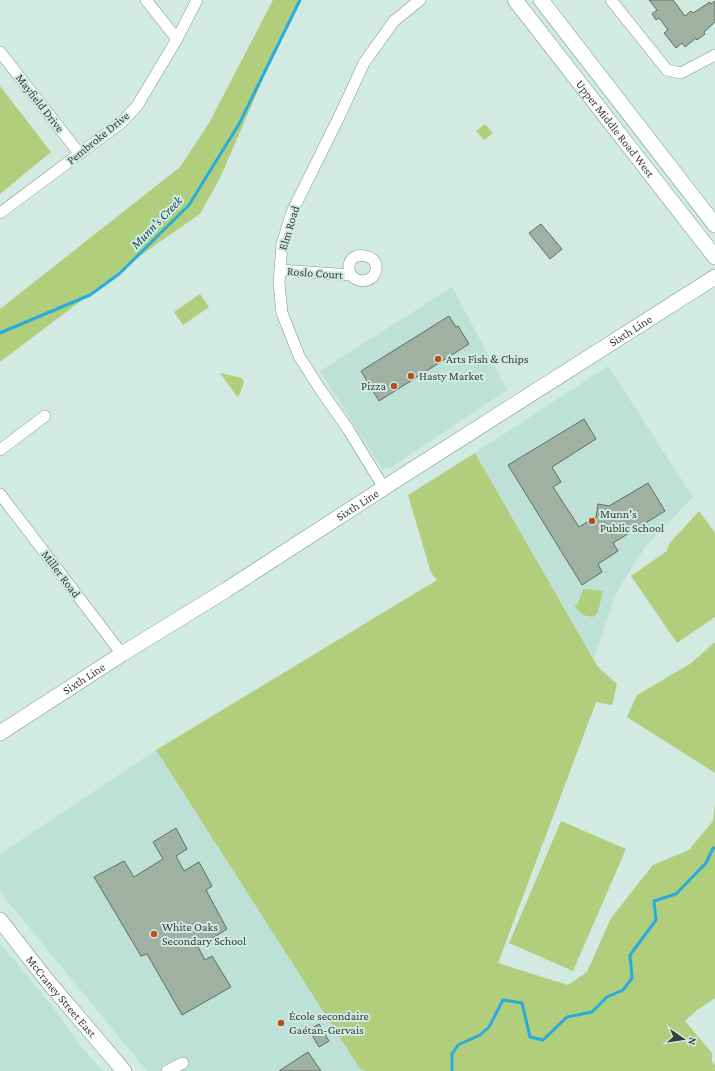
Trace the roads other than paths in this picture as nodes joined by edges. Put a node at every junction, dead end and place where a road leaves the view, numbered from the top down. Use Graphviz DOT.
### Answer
graph roads {
  1 [pos="146,0"];
  2 [pos="197,0"];
  3 [pos="420,0"];
  4 [pos="515,0"];
  5 [pos="541,0"];
  6 [pos="611,0"];
  7 [pos="177,39"];
  8 [pos="0,52"];
  9 [pos="715,55"];
  10 [pos="80,153"];
  11 [pos="0,213"];
  12 [pos="715,224"];
  13 [pos="715,256"];
  14 [pos="280,270"];
  15 [pos="351,275"];
  16 [pos="715,277"];
  17 [pos="45,416"];
  18 [pos="0,450"];
  19 [pos="384,488"];
  20 [pos="0,494"];
  21 [pos="122,654"];
  22 [pos="0,733"];
  23 [pos="0,920"];
  24 [pos="183,1063"];
  25 [pos="124,1071"];
  26 [pos="167,1071"];
  1 -- 7 [label="street"];
  2 -- 7 [label="street, Pembroke Drive"];
  3 -- 14 [label="street, Elm Road"];
  4 -- 13 [label="street, Upper Middle Road West"];
  5 -- 12 [label="street, Upper Middle Road West"];
  6 -- 9 [label="street"];
  7 -- 10 [label="street, Pembroke Drive"];
  8 -- 10 [label="street, Mayfield Drive"];
  10 -- 11 [label="street, Pembroke Drive"];
  14 -- 15 [label="street, Roslo Court"];
  14 -- 19 [label="street, Elm Road"];
  16 -- 19 [label="street, Sixth Line"];
  17 -- 18 [label="street"];
  19 -- 21 [label="street, Sixth Line"];
  20 -- 21 [label="street, Miller Road"];
  21 -- 22 [label="street, Sixth Line"];
  23 -- 25 [label="street, McCraney Street East"];
  24 -- 26 [label="street"];
}
